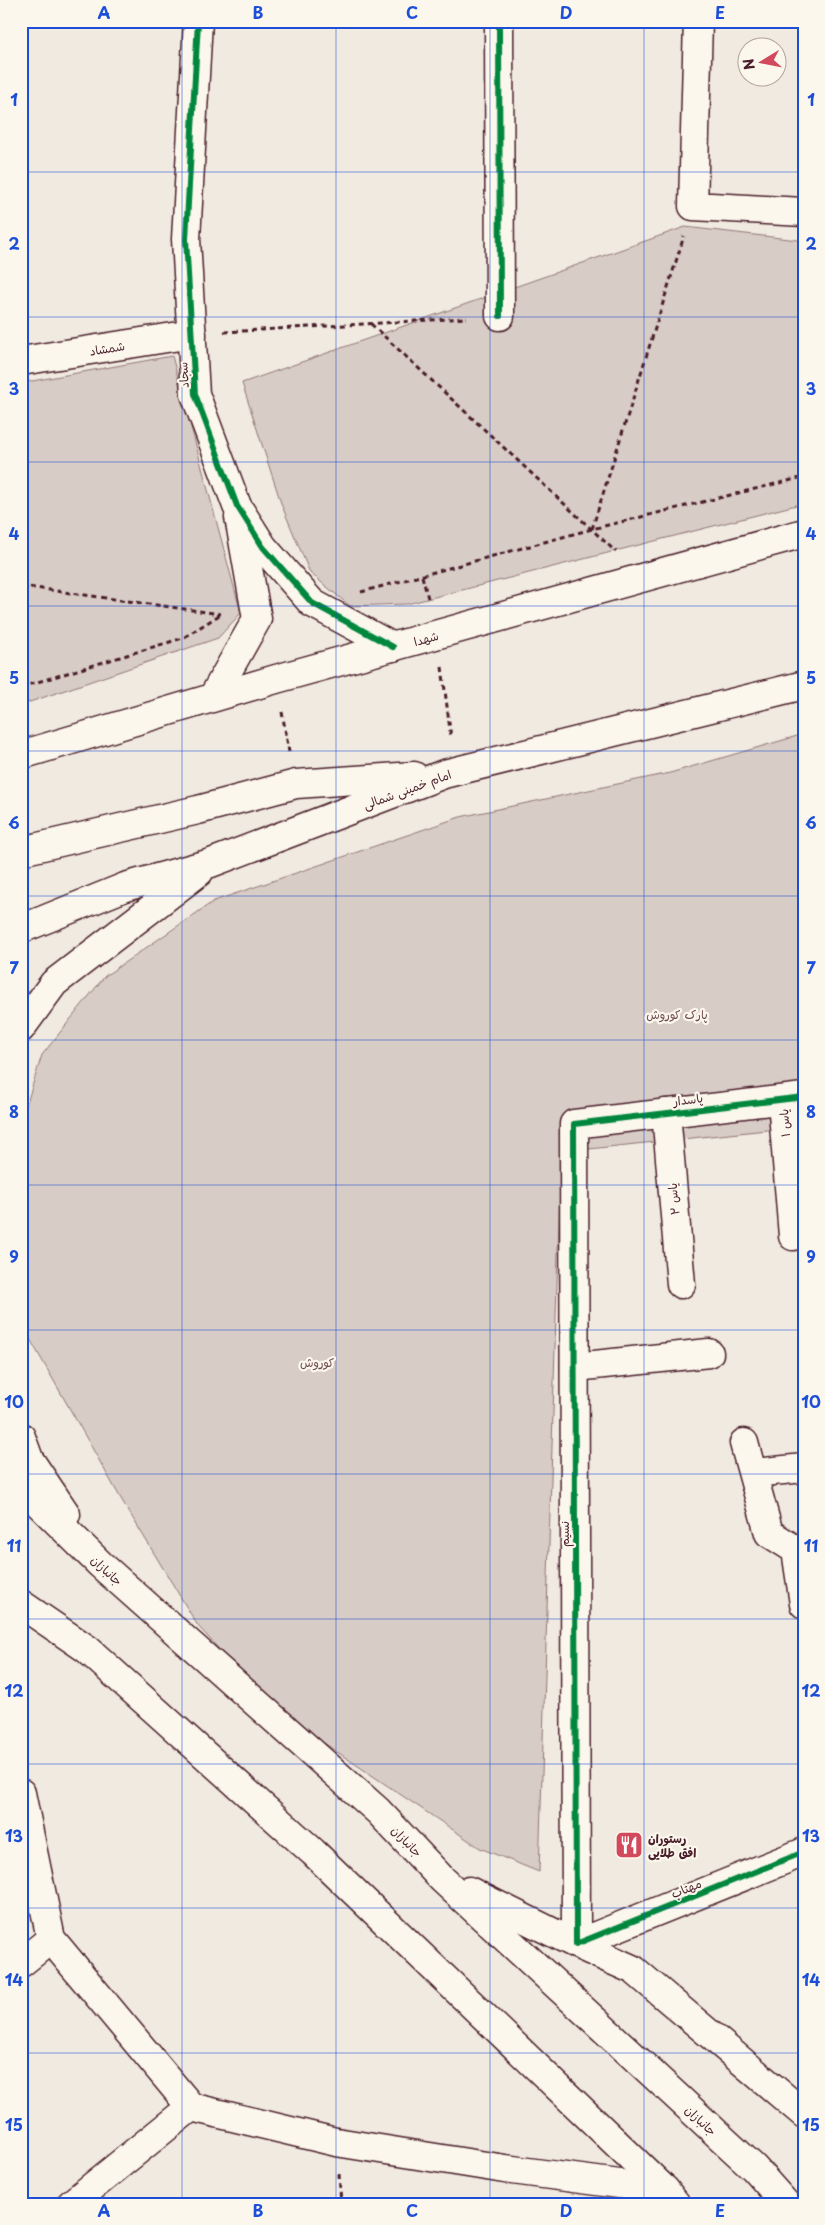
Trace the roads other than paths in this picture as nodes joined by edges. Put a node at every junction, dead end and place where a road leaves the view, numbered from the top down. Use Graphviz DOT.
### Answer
graph roads {
  1 [pos="198,21"];
  2 [pos="499,21"];
  3 [pos="698,21"];
  4 [pos="804,212"];
  5 [pos="500,316"];
  6 [pos="192,334"];
  7 [pos="21,361"];
  8 [pos="237,506"];
  9 [pos="804,533"];
  10 [pos="393,647"];
  11 [pos="804,685"];
  12 [pos="213,697"];
  13 [pos="21,756"];
  14 [pos="450,773"];
  15 [pos="21,850"];
  16 [pos="210,863"];
  17 [pos="21,929"];
  18 [pos="21,1028"];
  19 [pos="793,1098"];
  20 [pos="666,1113"];
  21 [pos="574,1124"];
  22 [pos="792,1236"];
  23 [pos="681,1284"];
  24 [pos="710,1354"];
  25 [pos="575,1367"];
  26 [pos="21,1437"];
  27 [pos="744,1443"];
  28 [pos="804,1468"];
  29 [pos="753,1473"];
  30 [pos="21,1486"];
  31 [pos="100,1564"];
  32 [pos="21,1604"];
  33 [pos="804,1604"];
  34 [pos="21,1794"];
  35 [pos="804,1852"];
  36 [pos="442,1878"];
  37 [pos="51,1939"];
  38 [pos="576,1944"];
  39 [pos="21,1963"];
  40 [pos="190,2107"];
  41 [pos="804,2114"];
  42 [pos="671,2197"];
  43 [pos="71,2204"];
  44 [pos="786,2204"];
  1 -- 6 [label="main road, سجاد"];
  2 -- 5 [label="main road"];
  3 -- 4 [label="main road"];
  6 -- 7 [label="main road, شمشاد"];
  6 -- 8 [label="main road, سجاد"];
  8 -- 10 [label="main road, سجاد"];
  8 -- 12 [label="main road, سجاد"];
  9 -- 10 [label="main road, شهدا"];
  10 -- 12 [label="main road, شهدا"];
  11 -- 14 [label="main road, امام خمینی شمالی"];
  12 -- 13 [label="main road, شهدا"];
  14 -- 15 [label="main road"];
  14 -- 16 [label="main road, امام خمینی شمالی"];
  16 -- 17 [label="main road, امام خمینی شمالی"];
  16 -- 18 [label="main road"];
  19 -- 20 [label="main road, پاسدار"];
  19 -- 22 [label="main road, یاس ۱"];
  20 -- 21 [label="main road, پاسدار"];
  20 -- 23 [label="main road, یاس ۲"];
  21 -- 25 [label="main road, نسیم"];
  24 -- 25 [label="main road"];
  25 -- 38 [label="main road, نسیم"];
  26 -- 31 [label="main road"];
  27 -- 29 [label="main road"];
  28 -- 29 [label="main road"];
  29 -- 33 [label="main road"];
  30 -- 31 [label="main road, جانبازان"];
  31 -- 36 [label="main road, جانبازان"];
  32 -- 42 [label="main road"];
  34 -- 37 [label="main road"];
  35 -- 38 [label="main road, مهتاب"];
  36 -- 38 [label="main road"];
  36 -- 44 [label="main road, جانبازان"];
  37 -- 39 [label="main road"];
  37 -- 40 [label="main road"];
  38 -- 41 [label="main road"];
  40 -- 42 [label="main road"];
  40 -- 43 [label="main road"];
}
